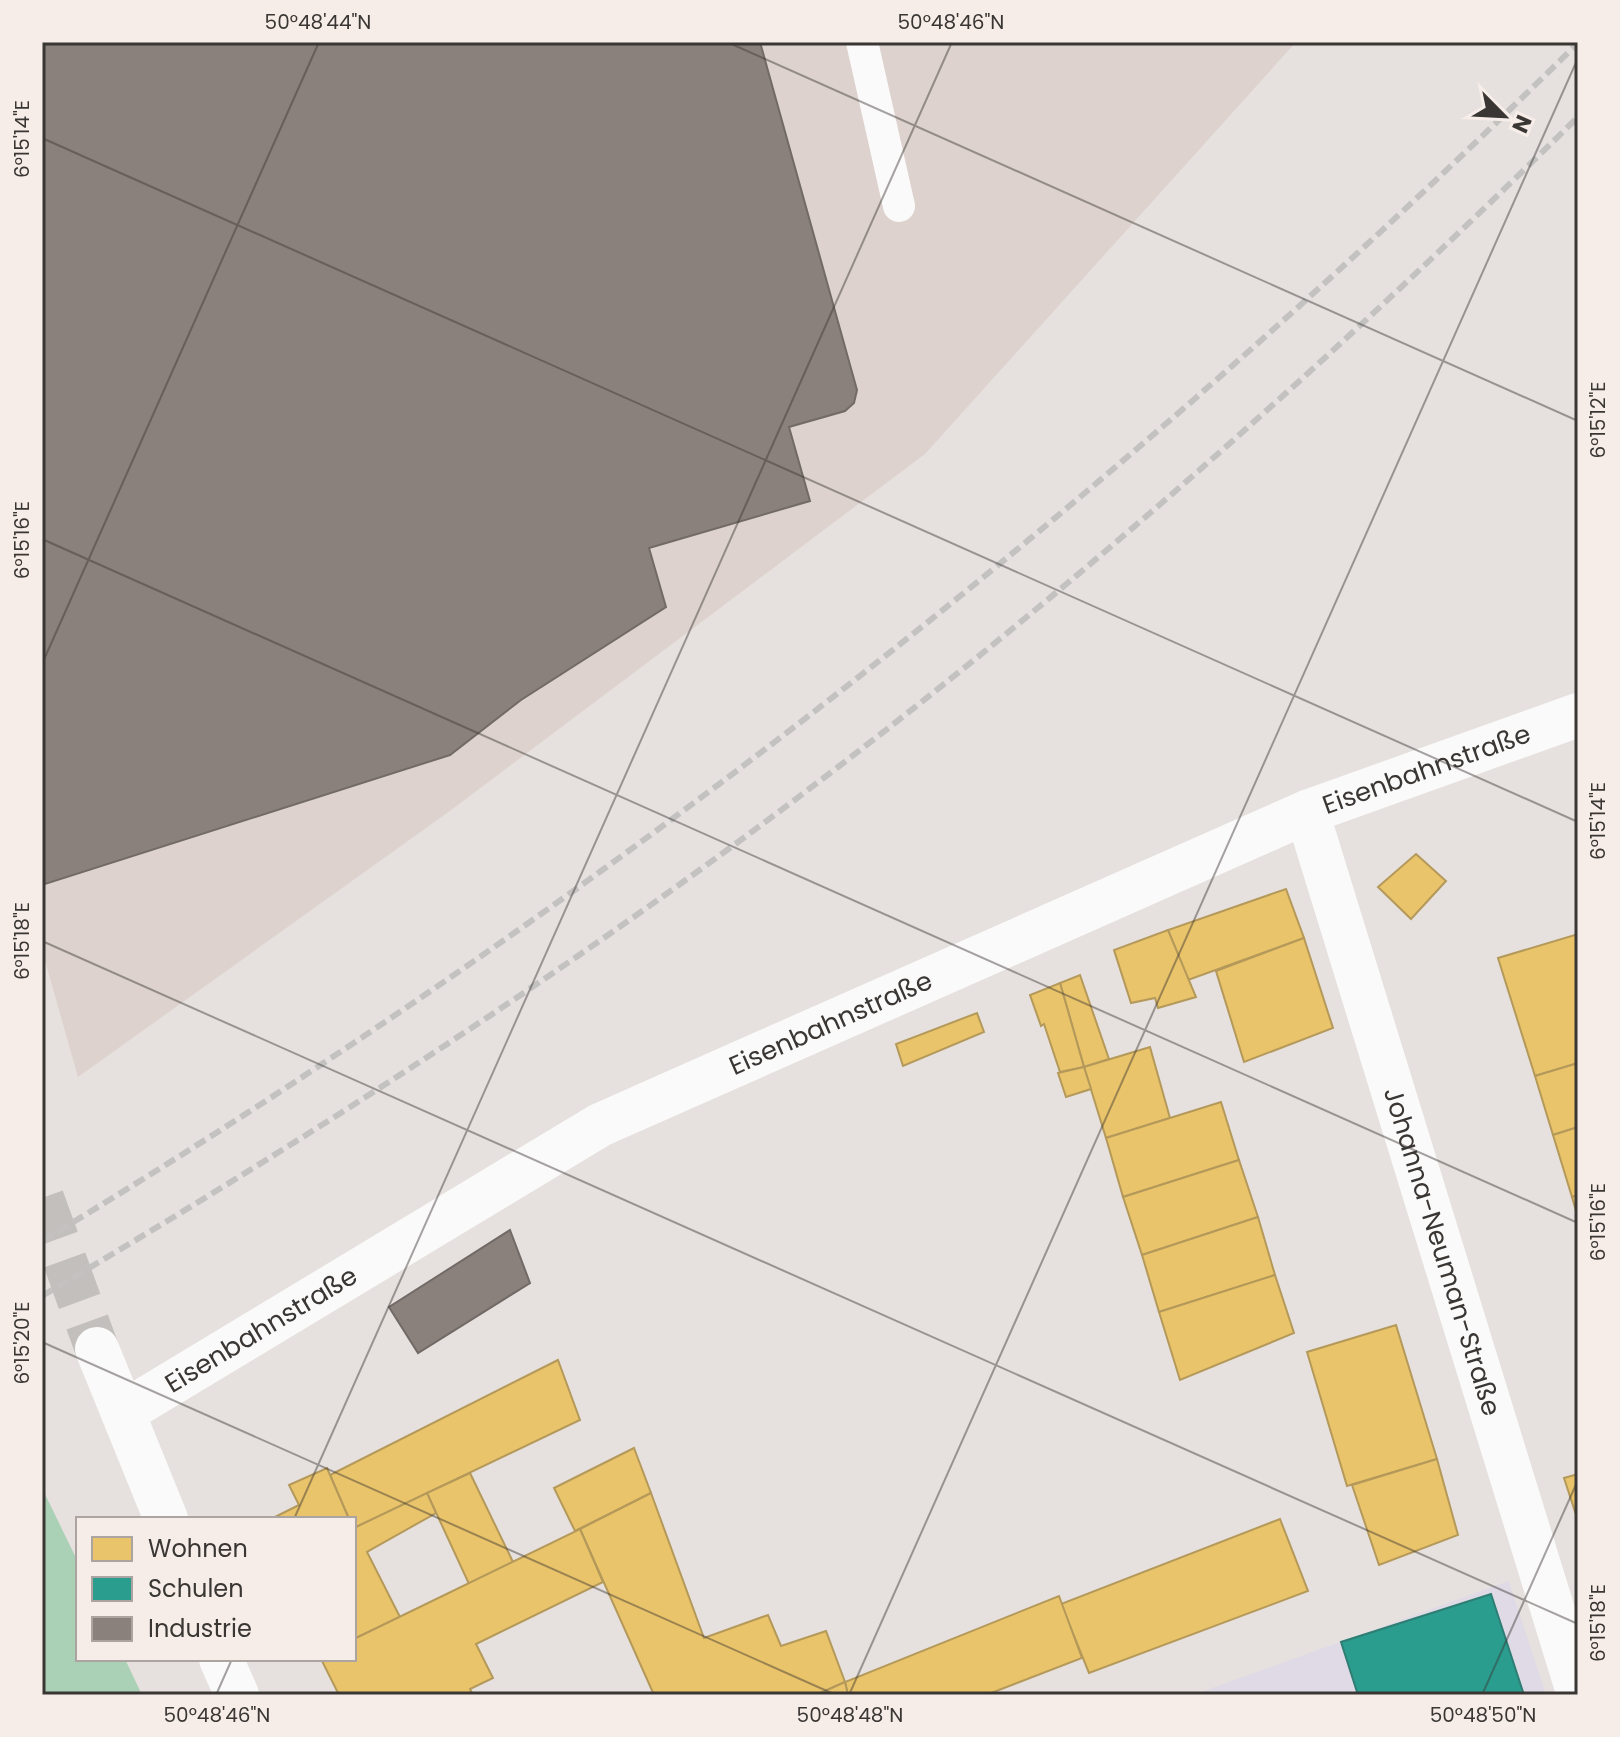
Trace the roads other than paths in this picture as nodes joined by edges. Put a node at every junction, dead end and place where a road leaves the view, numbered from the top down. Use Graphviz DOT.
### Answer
graph roads {
  1 [pos="862,42"];
  2 [pos="899,206"];
  3 [pos="1578,715"];
  4 [pos="1307,812"];
  5 [pos="97,1349"];
  6 [pos="124,1412"];
  7 [pos="165,1517"];
  8 [pos="222,1661"];
  9 [pos="1578,1692"];
  10 [pos="237,1695"];
  1 -- 2 [label="lane"];
  3 -- 4 [label="street, Eisenbahnstraße"];
  4 -- 6 [label="street, Eisenbahnstraße"];
  4 -- 9 [label="street, Johanna-Neuman-Straße"];
  5 -- 6 [label="street"];
  6 -- 7 [label="street"];
  8 -- 10 [label="street"];
}
